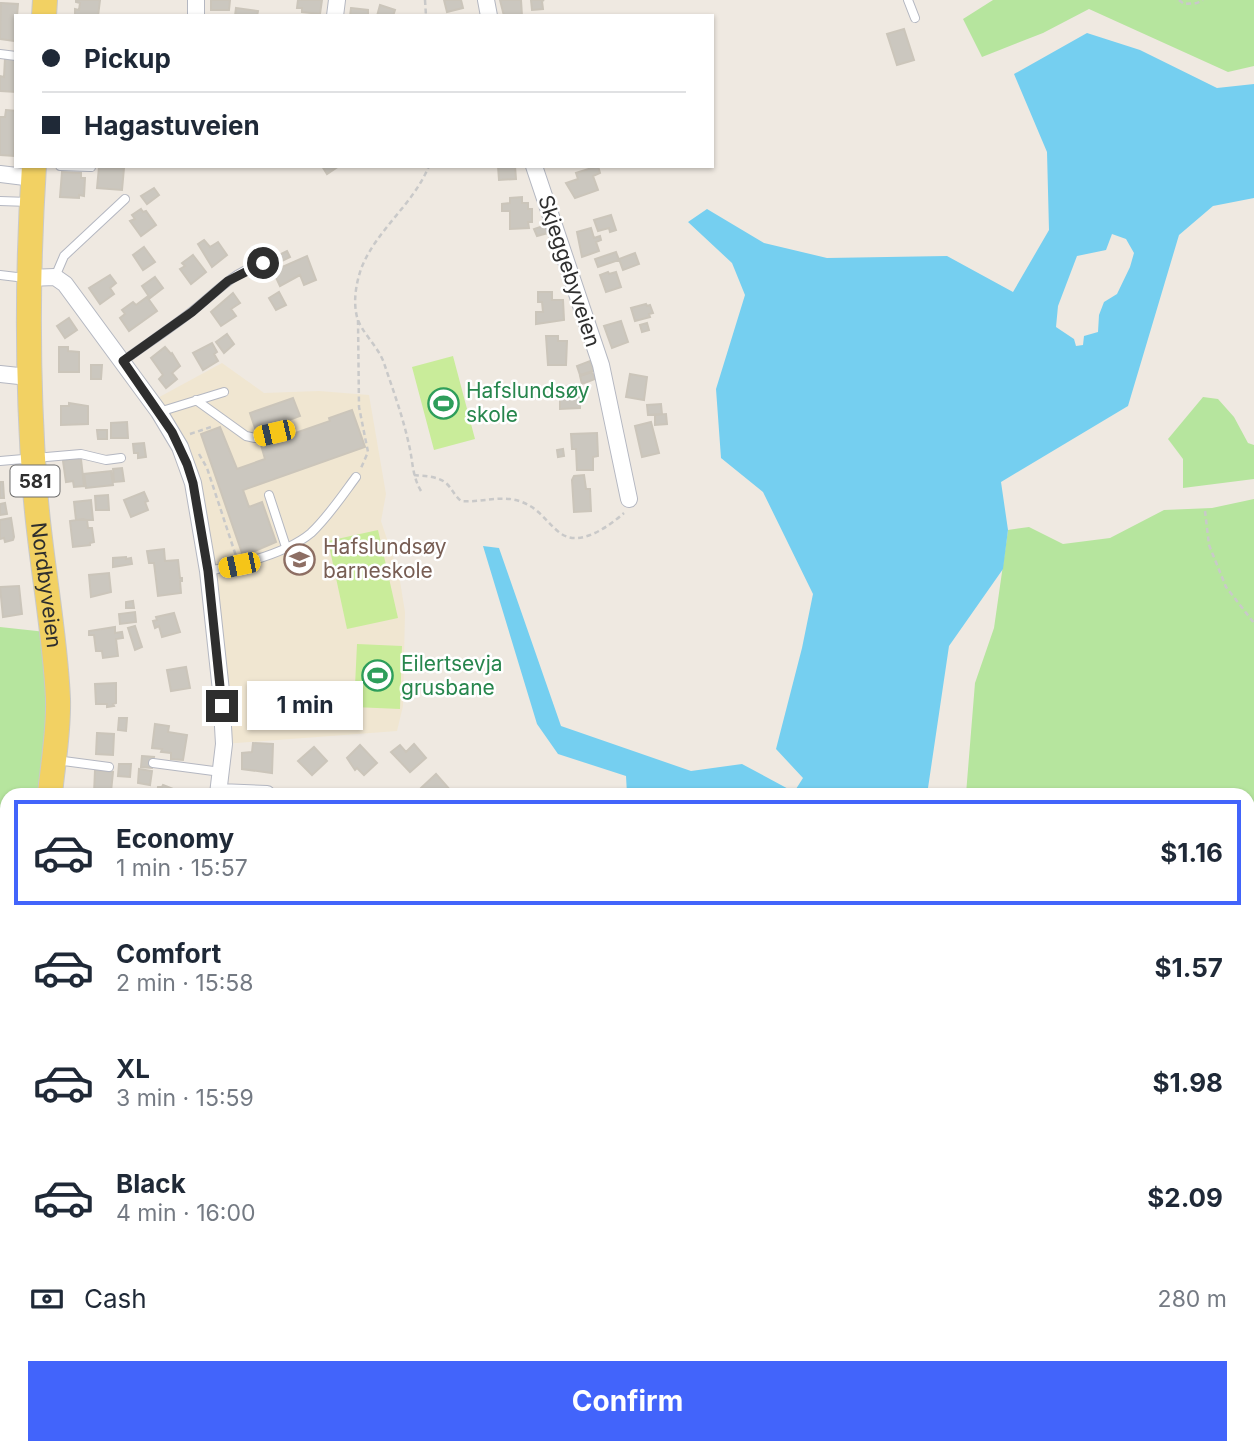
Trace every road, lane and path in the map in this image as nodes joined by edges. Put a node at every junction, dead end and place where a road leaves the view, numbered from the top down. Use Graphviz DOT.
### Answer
graph roads {
  1 [pos="908,0"];
  2 [pos="1179,0"];
  3 [pos="1203,0"];
  4 [pos="915,18"];
  5 [pos="428,168"];
  6 [pos="535,168"];
  7 [pos="0,174"];
  8 [pos="33,182"];
  9 [pos="125,199"];
  10 [pos="0,201"];
  11 [pos="272,261"];
  12 [pos="0,275"];
  13 [pos="55,277"];
  14 [pos="28,278"];
  15 [pos="358,320"];
  16 [pos="123,361"];
  17 [pos="0,374"];
  18 [pos="28,377"];
  19 [pos="224,392"];
  20 [pos="196,400"];
  21 [pos="159,412"];
  22 [pos="227,421"];
  23 [pos="274,433"];
  24 [pos="187,435"];
  25 [pos="193,445"];
  26 [pos="33,458"];
  27 [pos="121,458"];
  28 [pos="0,461"];
  29 [pos="414,475"];
  30 [pos="356,477"];
  31 [pos="421,491"];
  32 [pos="269,495"];
  33 [pos="629,499"];
  34 [pos="1205,511"];
  35 [pos="286,547"];
  36 [pos="239,565"];
  37 [pos="208,571"];
  38 [pos="1254,624"];
  39 [pos="53,760"];
  40 [pos="153,763"];
  41 [pos="110,767"];
  42 [pos="221,772"];
  43 [pos="51,788"];
  44 [pos="219,788"];
  1 -- 4 [label="lane"];
  2 -- 3 [label="path"];
  5 -- 15 [label="path"];
  6 -- 33 [label="street, Skjeggebyveien"];
  7 -- 8 [label="street"];
  8 -- 10 [label="lane"];
  8 -- 14 [label="main road, Nordbyveien / 581"];
  9 -- 13 [label="lane"];
  11 -- 16 [label="lane"];
  12 -- 14 [label="lane"];
  13 -- 14 [label="street"];
  13 -- 16 [label="street"];
  14 -- 18 [label="main road, Nordbyveien / 581"];
  15 -- 29 [label="path"];
  15 -- 30 [label="path"];
  16 -- 21 [label="street"];
  17 -- 18 [label="street"];
  18 -- 26 [label="main road, Nordbyveien / 581"];
  19 -- 20 [label="lane"];
  20 -- 21 [label="lane"];
  20 -- 22 [label="lane"];
  21 -- 37 [label="street"];
  22 -- 23 [label="lane"];
  22 -- 24 [label="path"];
  25 -- 36 [label="path"];
  26 -- 27 [label="lane"];
  26 -- 28 [label="lane"];
  26 -- 39 [label="main road, Nordbyveien / 581"];
  29 -- 31 [label="path"];
  29 -- 33 [label="path"];
  30 -- 35 [label="lane"];
  32 -- 35 [label="lane"];
  34 -- 38 [label="path"];
  35 -- 36 [label="lane"];
  36 -- 37 [label="lane"];
  37 -- 42 [label="street"];
  39 -- 41 [label="lane"];
  39 -- 43 [label="main road, Nordbyveien / 581"];
  40 -- 42 [label="lane"];
  42 -- 44 [label="street"];
}
